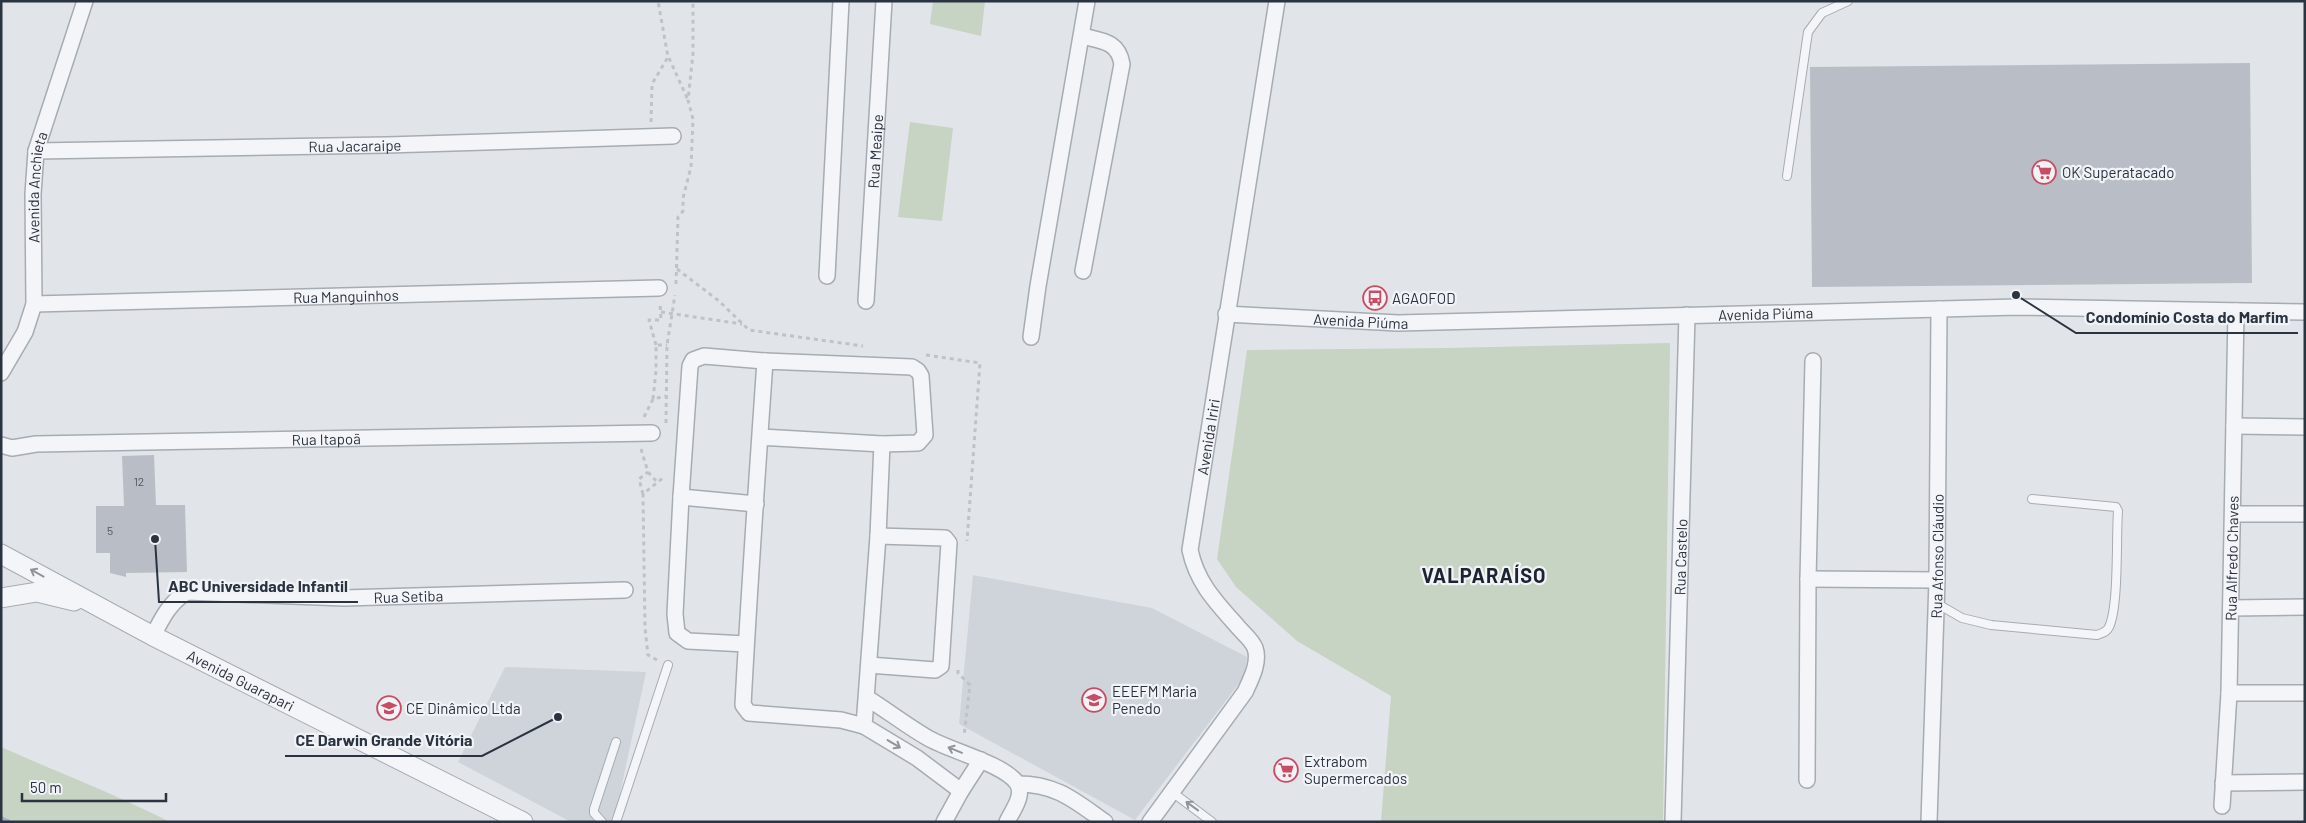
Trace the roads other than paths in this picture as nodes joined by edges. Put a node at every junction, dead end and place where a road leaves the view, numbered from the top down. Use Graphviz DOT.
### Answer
graph roads {
  1 [pos="85,1"];
  2 [pos="841,1"];
  3 [pos="884,1"];
  4 [pos="1087,1"];
  5 [pos="1277,1"];
  6 [pos="1848,1"];
  7 [pos="1082,36"];
  8 [pos="673,136"];
  9 [pos="36,152"];
  10 [pos="1787,176"];
  11 [pos="1083,271"];
  12 [pos="827,276"];
  13 [pos="659,288"];
  14 [pos="866,301"];
  15 [pos="34,304"];
  16 [pos="1939,309"];
  17 [pos="2236,312"];
  18 [pos="2305,312"];
  19 [pos="1226,314"];
  20 [pos="1687,315"];
  21 [pos="1031,336"];
  22 [pos="765,361"];
  23 [pos="1814,361"];
  24 [pos="1,372"];
  25 [pos="2234,426"];
  26 [pos="2305,427"];
  27 [pos="659,432"];
  28 [pos="760,437"];
  29 [pos="882,444"];
  30 [pos="1,445"];
  31 [pos="680,497"];
  32 [pos="2032,499"];
  33 [pos="756,504"];
  34 [pos="2233,514"];
  35 [pos="2305,514"];
  36 [pos="878,536"];
  37 [pos="1,554"];
  38 [pos="1808,579"];
  39 [pos="1937,580"];
  40 [pos="625,590"];
  41 [pos="1,598"];
  42 [pos="1936,603"];
  43 [pos="94,605"];
  44 [pos="2305,607"];
  45 [pos="2231,608"];
  46 [pos="153,636"];
  47 [pos="746,644"];
  48 [pos="668,665"];
  49 [pos="869,665"];
  50 [pos="2229,693"];
  51 [pos="2305,693"];
  52 [pos="867,698"];
  53 [pos="864,726"];
  54 [pos="616,742"];
  55 [pos="981,760"];
  56 [pos="1807,780"];
  57 [pos="2305,782"];
  58 [pos="2223,783"];
  59 [pos="1018,784"];
  60 [pos="960,791"];
  61 [pos="1172,792"];
  62 [pos="2222,806"];
  63 [pos="523,822"];
  64 [pos="602,822"];
  65 [pos="616,822"];
  66 [pos="944,822"];
  67 [pos="1007,822"];
  68 [pos="1105,822"];
  69 [pos="1150,822"];
  70 [pos="1212,822"];
  71 [pos="1673,822"];
  72 [pos="1929,822"];
  1 -- 9 [label="street, Avenida Anchieta"];
  2 -- 12 [label="street"];
  3 -- 14 [label="street, Rua Meaipe"];
  4 -- 7 [label="street"];
  5 -- 19 [label="street, Avenida Iriri"];
  6 -- 10 [label="lane"];
  7 -- 11 [label="street"];
  7 -- 21 [label="street"];
  8 -- 9 [label="street, Rua Jacaraipe"];
  9 -- 15 [label="street, Avenida Anchieta"];
  13 -- 15 [label="street, Rua Manguinhos"];
  15 -- 24 [label="street, Avenida Anchieta"];
  16 -- 17 [label="street, Avenida Piúma"];
  16 -- 20 [label="street, Avenida Piúma"];
  16 -- 39 [label="street, Rua Afonso Cláudio"];
  17 -- 18 [label="street, Avenida Piúma"];
  17 -- 25 [label="street, Rua Alfredo Chaves"];
  19 -- 20 [label="street, Avenida Piúma"];
  19 -- 61 [label="street, Avenida Iriri"];
  20 -- 71 [label="street, Rua Castelo"];
  22 -- 28 [label="street"];
  22 -- 29 [label="street"];
  22 -- 31 [label="street"];
  23 -- 38 [label="street"];
  25 -- 26 [label="street"];
  25 -- 34 [label="street, Rua Alfredo Chaves"];
  27 -- 30 [label="street, Rua Itapoã"];
  28 -- 29 [label="street"];
  28 -- 33 [label="street"];
  29 -- 36 [label="street"];
  31 -- 33 [label="street"];
  31 -- 47 [label="street"];
  32 -- 42 [label="lane"];
  33 -- 47 [label="street"];
  34 -- 35 [label="street"];
  34 -- 45 [label="street, Rua Alfredo Chaves"];
  36 -- 49 [label="street"];
  36 -- 49 [label="street"];
  43 -- 37 [label="street, Avenida Guarapari, one-way"];
  38 -- 39 [label="street"];
  38 -- 56 [label="street"];
  39 -- 42 [label="street, Rua Afonso Cláudio"];
  40 -- 46 [label="street, Rua Setiba"];
  41 -- 43 [label="street, Avenida Guarapari"];
  42 -- 72 [label="street, Rua Afonso Cláudio"];
  43 -- 46 [label="street, Avenida Guarapari"];
  44 -- 45 [label="street"];
  45 -- 50 [label="street, Rua Alfredo Chaves"];
  46 -- 63 [label="street, Avenida Guarapari"];
  47 -- 53 [label="street"];
  48 -- 65 [label="lane"];
  49 -- 52 [label="street"];
  50 -- 51 [label="street"];
  50 -- 58 [label="street, Rua Alfredo Chaves"];
  52 -- 53 [label="street"];
  55 -- 52 [label="street, one-way"];
  53 -- 60 [label="street, one-way"];
  54 -- 64 [label="lane"];
  55 -- 59 [label="street"];
  55 -- 60 [label="street"];
  57 -- 58 [label="street"];
  58 -- 62 [label="street, Rua Alfredo Chaves"];
  59 -- 67 [label="street"];
  59 -- 68 [label="street"];
  60 -- 66 [label="street"];
  61 -- 69 [label="street, Avenida Iriri"];
  70 -- 61 [label="lane, one-way"];
}
